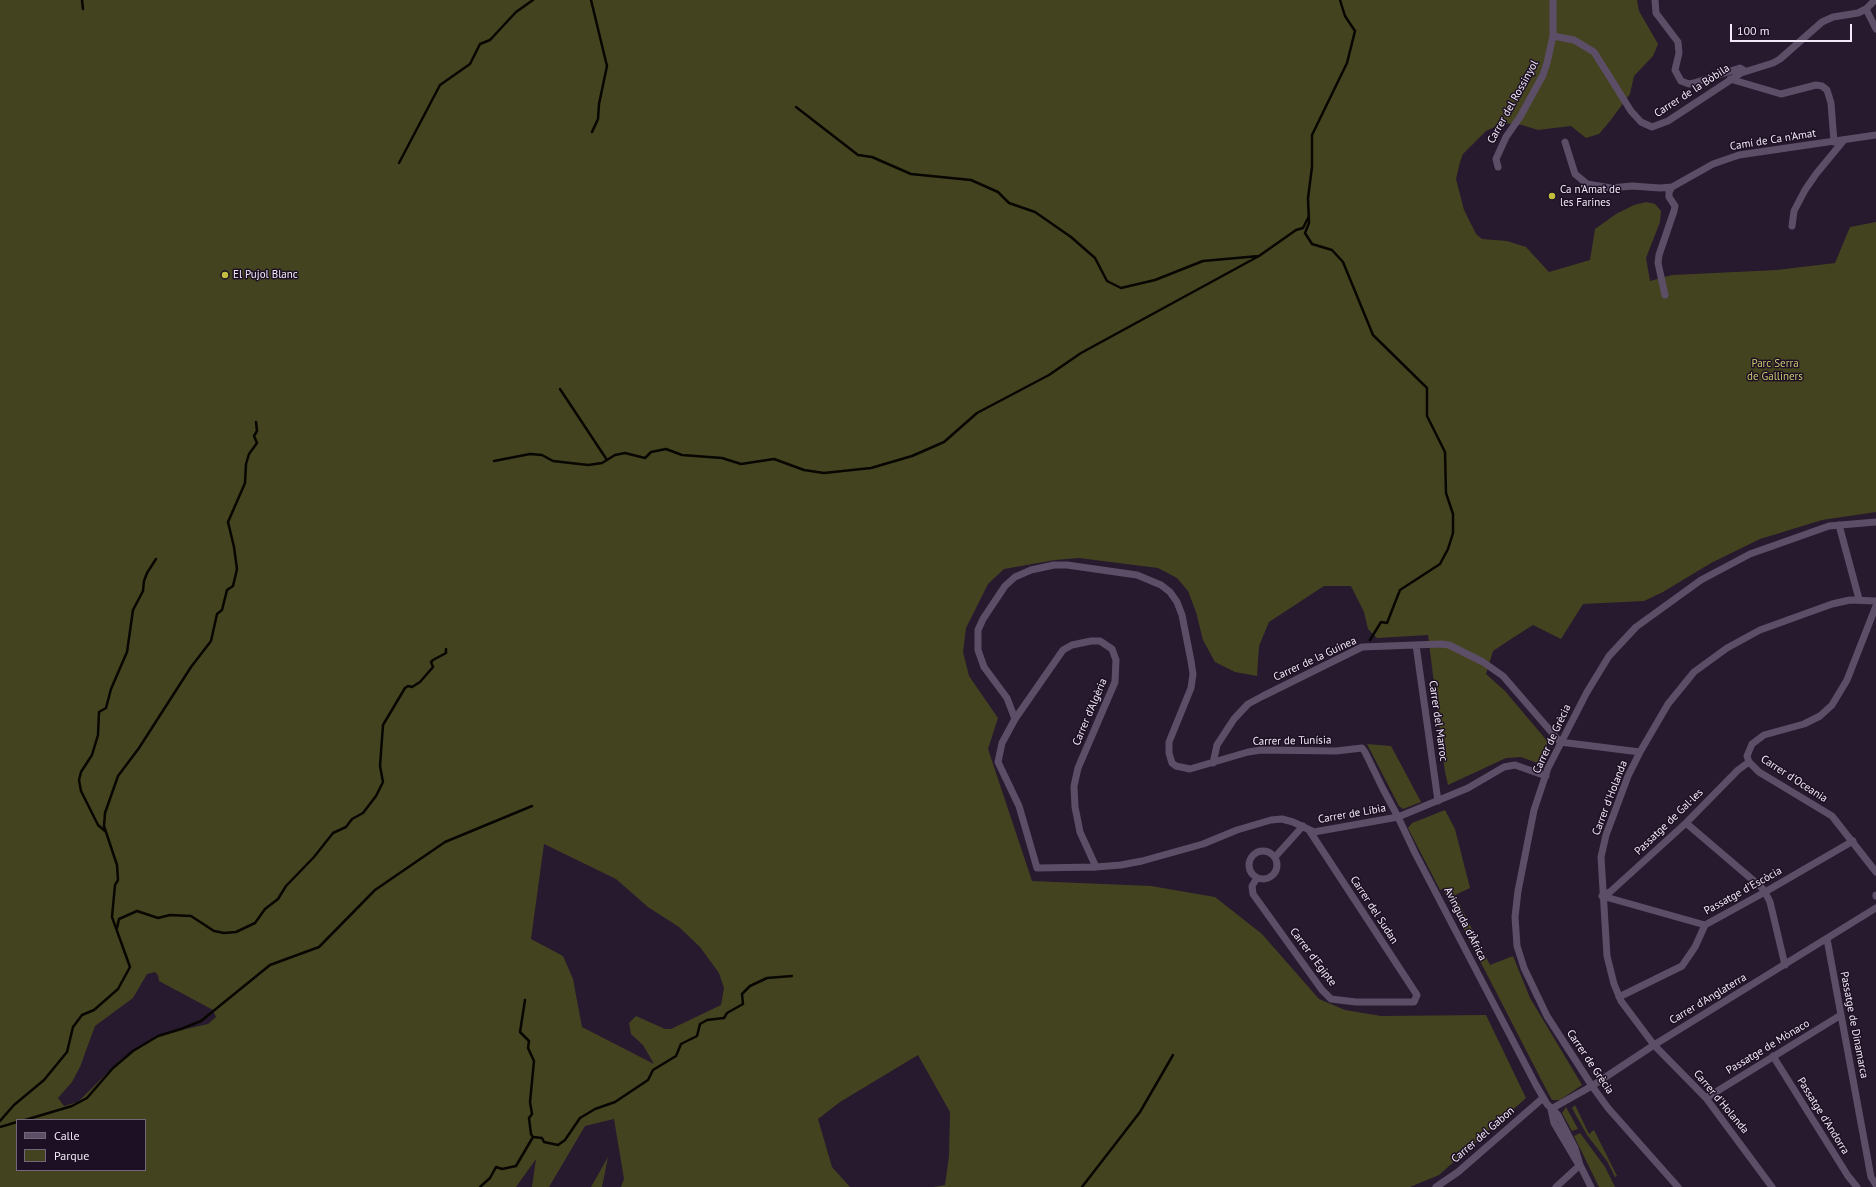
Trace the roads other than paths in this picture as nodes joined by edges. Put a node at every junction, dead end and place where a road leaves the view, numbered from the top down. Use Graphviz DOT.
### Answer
graph roads {
  1 [pos="1553,0"];
  2 [pos="1655,0"];
  3 [pos="1874,0"];
  4 [pos="1866,9"];
  5 [pos="1876,28"];
  6 [pos="1553,36"];
  7 [pos="1745,71"];
  8 [pos="1730,79"];
  9 [pos="1876,135"];
  10 [pos="1844,140"];
  11 [pos="1565,142"];
  12 [pos="1834,142"];
  13 [pos="1498,168"];
  14 [pos="1672,188"];
  15 [pos="1792,226"];
  16 [pos="1665,295"];
  17 [pos="1876,522"];
  18 [pos="1839,525"];
  19 [pos="1859,599"];
  20 [pos="1876,601"];
  21 [pos="1876,606"];
  22 [pos="1416,645"];
  23 [pos="1015,719"];
  24 [pos="1560,742"];
  25 [pos="1362,748"];
  26 [pos="1640,752"];
  27 [pos="1213,762"];
  28 [pos="1749,762"];
  29 [pos="1546,776"];
  30 [pos="1438,801"];
  31 [pos="1398,817"];
  32 [pos="1686,823"];
  33 [pos="1306,828"];
  34 [pos="1853,841"];
  35 [pos="1275,857"];
  36 [pos="1096,867"];
  37 [pos="1876,872"];
  38 [pos="1257,878"];
  39 [pos="1765,892"];
  40 [pos="1602,896"];
  41 [pos="1876,908"];
  42 [pos="1705,924"];
  43 [pos="1827,939"];
  44 [pos="1785,965"];
  45 [pos="1619,997"];
  46 [pos="1414,1002"];
  47 [pos="1841,1015"];
  48 [pos="1654,1045"];
  49 [pos="1773,1056"];
  50 [pos="1592,1086"];
  51 [pos="1543,1098"];
  52 [pos="1706,1098"];
  53 [pos="1551,1109"];
  54 [pos="1580,1165"];
  55 [pos="1876,1185"];
  56 [pos="1436,1187"];
  57 [pos="1556,1187"];
  58 [pos="1591,1187"];
  59 [pos="1678,1187"];
  60 [pos="1772,1187"];
  61 [pos="1857,1187"];
  1 -- 6 [label="street, Carrer del Rossinyol"];
  2 -- 7 [label="street"];
  3 -- 4 [label="street"];
  4 -- 5 [label="street"];
  4 -- 7 [label="street, Carrer de la Bòbila"];
  6 -- 8 [label="street, Carrer de la Bòbila"];
  6 -- 13 [label="street, Carrer del Rossinyol"];
  7 -- 8 [label="street, Carrer de la Bòbila"];
  8 -- 12 [label="street"];
  9 -- 10 [label="street, Camí de Ca n'Amat"];
  10 -- 12 [label="street, Camí de Ca n'Amat"];
  10 -- 15 [label="street"];
  11 -- 14 [label="street"];
  12 -- 14 [label="street, Camí de Ca n'Amat"];
  14 -- 16 [label="street"];
  17 -- 18 [label="street, Carrer de Grècia"];
  18 -- 19 [label="street"];
  18 -- 24 [label="street, Carrer de Grècia"];
  19 -- 20 [label="street, Carrer d'Holanda"];
  19 -- 26 [label="street, Carrer d'Holanda"];
  21 -- 28 [label="street, Carrer d'Oceania"];
  22 -- 24 [label="street, Carrer de la Guinea"];
  22 -- 27 [label="street, Carrer de la Guinea"];
  22 -- 30 [label="street, Carrer del Marroc"];
  23 -- 27 [label="street, Carrer de Tunísia"];
  23 -- 36 [label="street, Carrer de Líbia"];
  23 -- 36 [label="street, Carrer d'Algèria"];
  24 -- 26 [label="street"];
  24 -- 29 [label="street, Carrer de Grècia"];
  25 -- 27 [label="street, Carrer de Tunísia"];
  25 -- 31 [label="street, Avinguda d'Àfrica"];
  26 -- 40 [label="street, Carrer d'Holanda"];
  28 -- 32 [label="street, Passatge de Gal·les"];
  28 -- 34 [label="street, Carrer d'Oceania"];
  29 -- 30 [label="street, Carrer de Líbia"];
  29 -- 50 [label="street, Carrer de Grècia"];
  30 -- 31 [label="street, Carrer de Líbia"];
  31 -- 33 [label="street, Carrer de Líbia"];
  31 -- 51 [label="street, Avinguda d'Àfrica"];
  32 -- 39 [label="street"];
  32 -- 40 [label="street, Passatge de Gal·les"];
  33 -- 35 [label="street"];
  33 -- 36 [label="street, Carrer de Líbia"];
  33 -- 46 [label="street, Carrer del Sudan"];
  34 -- 37 [label="street, Carrer d'Oceania"];
  34 -- 39 [label="street, Passatge d'Escòcia"];
  35 -- 38 [label="street"];
  35 -- 38 [label="street"];
  38 -- 46 [label="street, Carrer d'Egipte"];
  39 -- 42 [label="street, Passatge d'Escòcia"];
  39 -- 44 [label="street"];
  40 -- 42 [label="street"];
  40 -- 45 [label="street, Carrer d'Holanda"];
  41 -- 43 [label="street, Carrer d'Anglaterra"];
  42 -- 45 [label="street, Passatge d'Escòcia"];
  43 -- 44 [label="street, Carrer d'Anglaterra"];
  43 -- 47 [label="street, Passatge de Dinamarca"];
  44 -- 48 [label="street, Carrer d'Anglaterra"];
  45 -- 48 [label="street, Carrer d'Holanda"];
  47 -- 49 [label="street, Passatge de Mònaco"];
  47 -- 55 [label="street, Passatge de Dinamarca"];
  48 -- 50 [label="street, Carrer d'Anglaterra"];
  48 -- 52 [label="street, Carrer d'Holanda"];
  49 -- 52 [label="street, Passatge de Mònaco"];
  49 -- 61 [label="street, Passatge d'Andorra"];
  50 -- 53 [label="street, Carrer d'Anglaterra"];
  50 -- 59 [label="street, Carrer de Grècia"];
  51 -- 53 [label="street, Avinguda d'Àfrica"];
  51 -- 56 [label="street, Carrer del Gabon"];
  52 -- 60 [label="street, Carrer d'Holanda"];
  53 -- 54 [label="street, Avinguda d'Àfrica"];
  54 -- 57 [label="street"];
  54 -- 58 [label="street, Avinguda d'Àfrica"];
}
